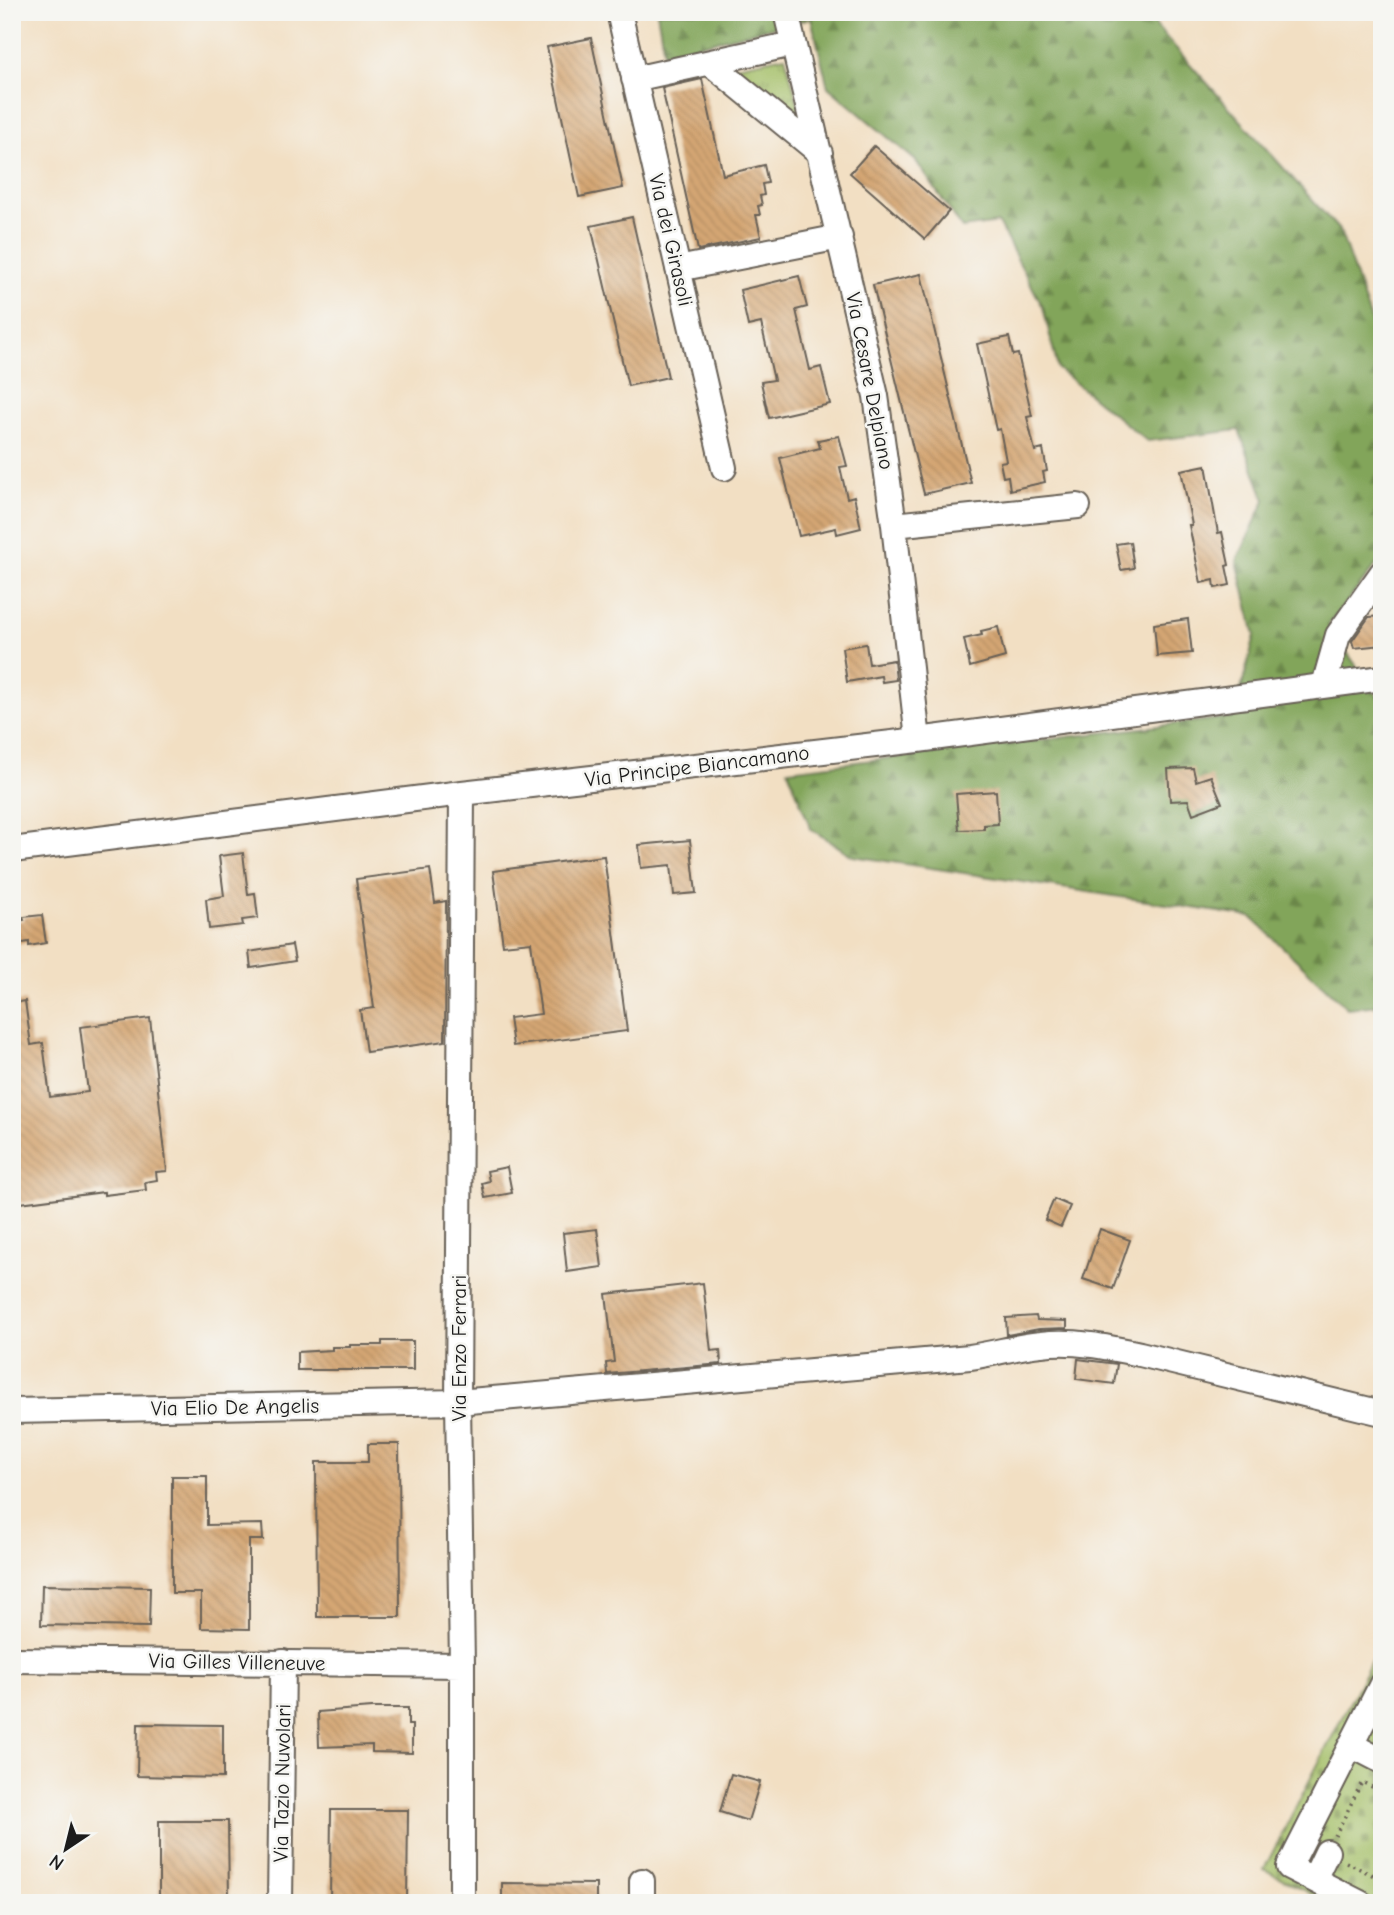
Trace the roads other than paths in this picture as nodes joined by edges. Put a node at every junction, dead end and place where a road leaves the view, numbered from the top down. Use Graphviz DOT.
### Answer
graph roads {
  1 [pos="619,12"];
  2 [pos="786,12"];
  3 [pos="793,44"];
  4 [pos="710,63"];
  5 [pos="634,79"];
  6 [pos="820,153"];
  7 [pos="840,237"];
  8 [pos="678,268"];
  9 [pos="724,468"];
  10 [pos="1078,506"];
  11 [pos="894,525"];
  12 [pos="1382,573"];
  13 [pos="1382,678"];
  14 [pos="1324,685"];
  15 [pos="918,740"];
  16 [pos="463,793"];
  17 [pos="12,850"];
  18 [pos="458,1402"];
  19 [pos="12,1411"];
  20 [pos="1382,1413"];
  21 [pos="12,1660"];
  22 [pos="283,1662"];
  23 [pos="462,1665"];
  24 [pos="1382,1684"];
  25 [pos="1351,1745"];
  26 [pos="1382,1761"];
  27 [pos="1327,1852"];
  28 [pos="1314,1879"];
  29 [pos="280,1903"];
  30 [pos="462,1903"];
  31 [pos="1360,1903"];
  1 -- 5 [label="street, Via dei Girasoli"];
  2 -- 3 [label="street, Via Cesare Delpiano"];
  3 -- 4 [label="street"];
  3 -- 6 [label="street, Via Cesare Delpiano"];
  4 -- 5 [label="street"];
  4 -- 6 [label="street"];
  5 -- 8 [label="street, Via dei Girasoli"];
  6 -- 7 [label="street, Via Cesare Delpiano"];
  7 -- 8 [label="street"];
  7 -- 11 [label="street, Via Cesare Delpiano"];
  8 -- 9 [label="street, Via dei Girasoli"];
  10 -- 11 [label="street"];
  11 -- 15 [label="street, Via Cesare Delpiano"];
  12 -- 14 [label="street"];
  13 -- 14 [label="street, Via Principe Biancamano"];
  14 -- 15 [label="street, Via Principe Biancamano"];
  15 -- 16 [label="street, Via Principe Biancamano"];
  16 -- 17 [label="street, Via Principe Biancamano"];
  16 -- 18 [label="street, Via Enzo Ferrari"];
  18 -- 19 [label="street, Via Elio De Angelis"];
  18 -- 20 [label="street, Via Elio De Angelis"];
  18 -- 23 [label="street, Via Enzo Ferrari"];
  21 -- 22 [label="street, Via Gilles Villeneuve"];
  22 -- 23 [label="street, Via Gilles Villeneuve"];
  22 -- 29 [label="street, Via Tazio Nuvolari"];
  23 -- 30 [label="street, Via Enzo Ferrari"];
  24 -- 25 [label="street"];
  25 -- 26 [label="street"];
  25 -- 28 [label="street"];
  27 -- 28 [label="street"];
  28 -- 31 [label="street"];
}
